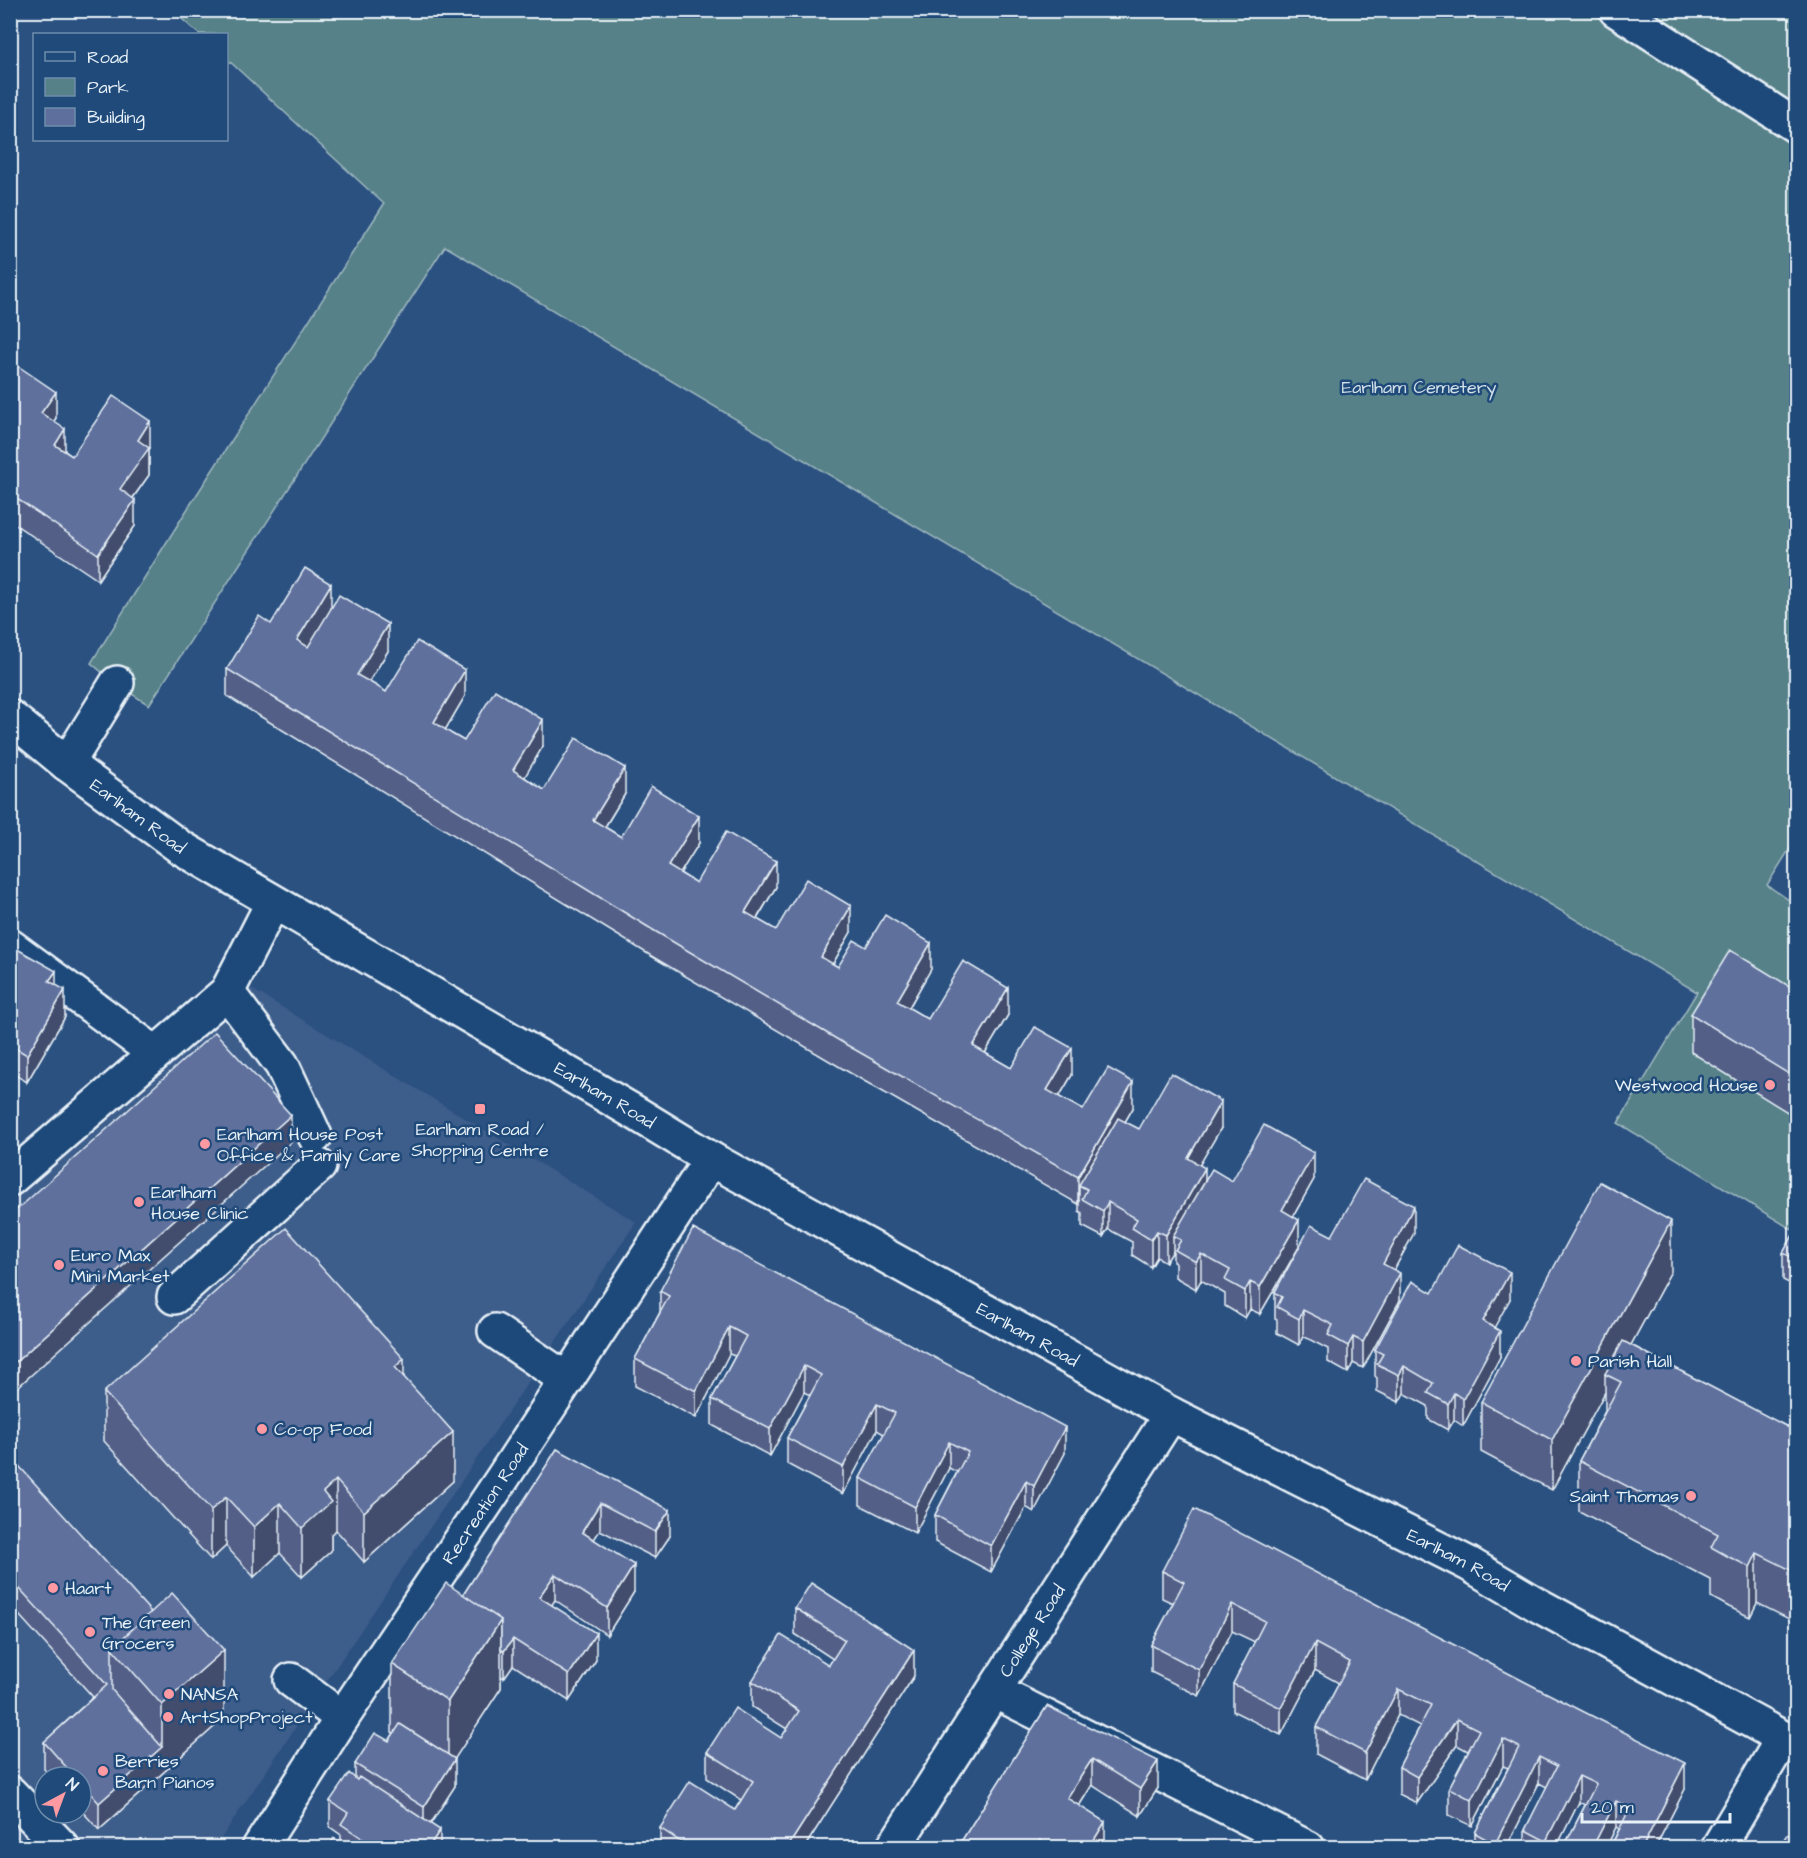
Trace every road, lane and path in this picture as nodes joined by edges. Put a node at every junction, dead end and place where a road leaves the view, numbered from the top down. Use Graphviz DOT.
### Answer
graph roads {
  1 [pos="1616,10"];
  2 [pos="1797,126"];
  3 [pos="117,683"];
  4 [pos="10,717"];
  5 [pos="67,764"];
  6 [pos="273,902"];
  7 [pos="10,946"];
  8 [pos="227,992"];
  9 [pos="154,1053"];
  10 [pos="711,1159"];
  11 [pos="10,1179"];
  12 [pos="174,1297"];
  13 [pos="495,1331"];
  14 [pos="567,1380"];
  15 [pos="1171,1414"];
  16 [pos="291,1680"];
  17 [pos="994,1691"];
  18 [pos="342,1718"];
  19 [pos="1790,1741"];
  20 [pos="10,1793"];
  21 [pos="63,1848"];
  22 [pos="258,1848"];
  23 [pos="892,1848"];
  24 [pos="1308,1848"];
  25 [pos="1718,1848"];
  1 -- 2 [label="street"];
  3 -- 5 [label="street"];
  4 -- 5 [label="street, Earlham Road"];
  5 -- 6 [label="street, Earlham Road"];
  6 -- 8 [label="street"];
  6 -- 10 [label="street, Earlham Road"];
  7 -- 9 [label="street"];
  8 -- 9 [label="street"];
  8 -- 12 [label="street"];
  9 -- 11 [label="street"];
  10 -- 14 [label="street, Recreation Road"];
  10 -- 15 [label="street, Earlham Road"];
  13 -- 14 [label="street"];
  14 -- 18 [label="street, Recreation Road"];
  15 -- 17 [label="street, College Road"];
  15 -- 19 [label="street, Earlham Road"];
  16 -- 18 [label="street"];
  17 -- 23 [label="street, College Road"];
  17 -- 24 [label="street"];
  18 -- 22 [label="street, Recreation Road"];
  19 -- 25 [label="street"];
  20 -- 21 [label="street"];
}
